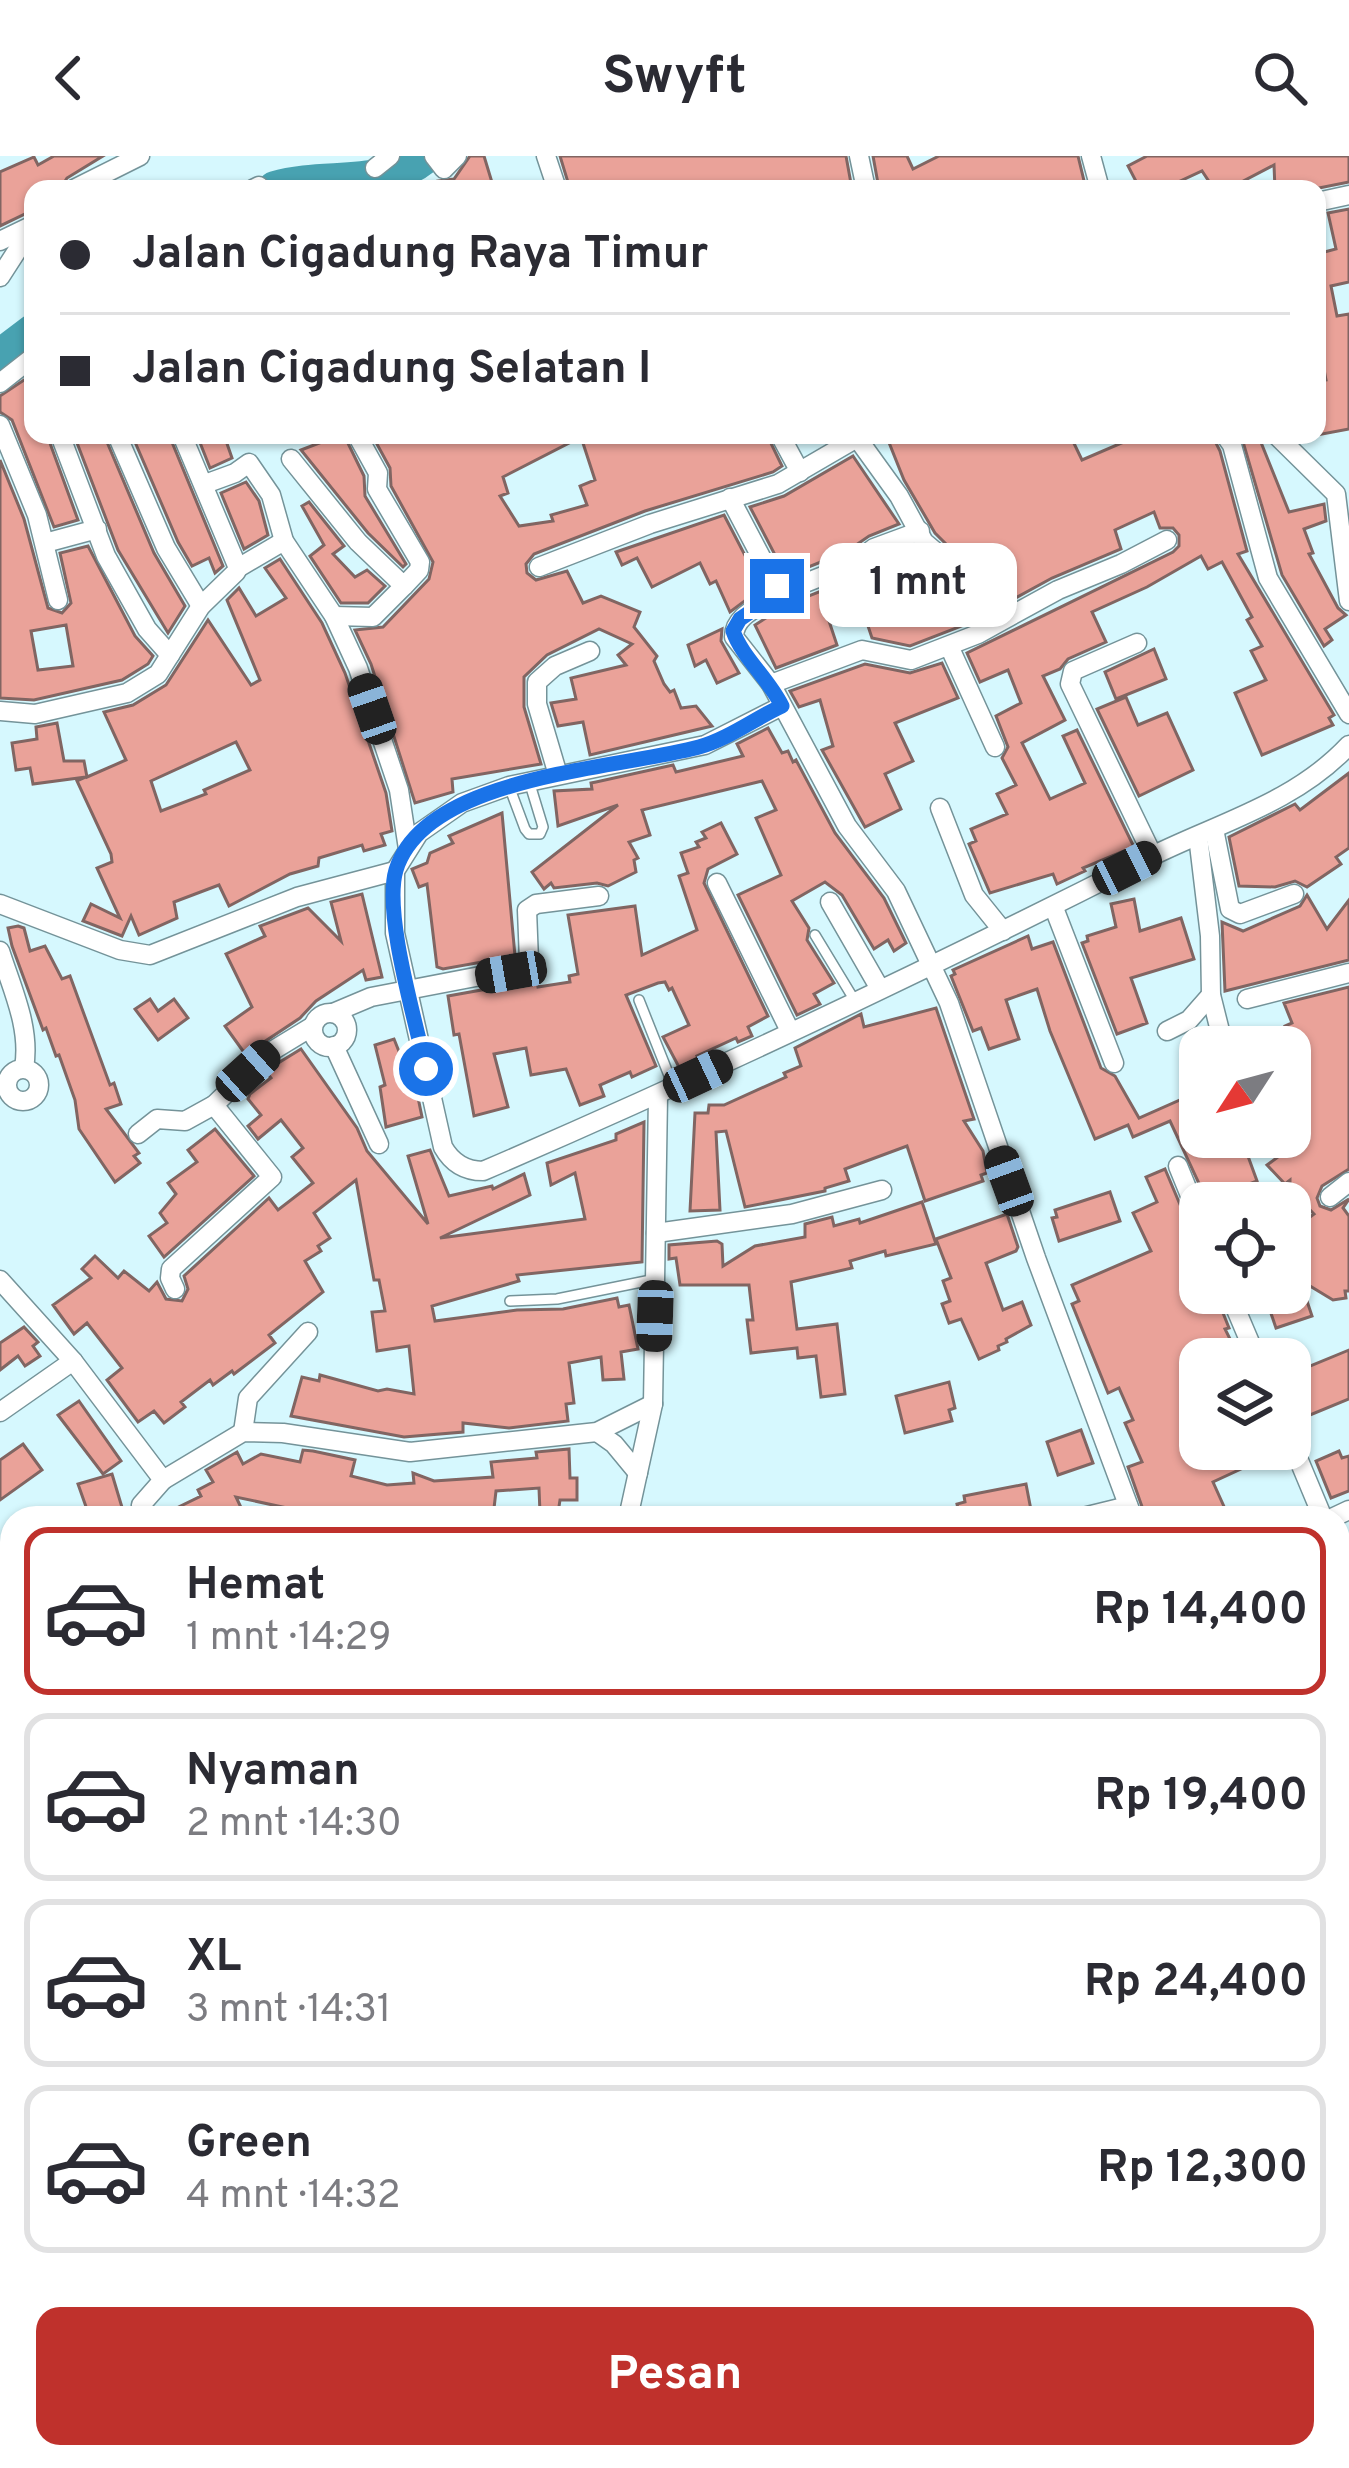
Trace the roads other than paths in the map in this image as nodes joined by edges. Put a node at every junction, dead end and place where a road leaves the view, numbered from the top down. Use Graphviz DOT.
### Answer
graph roads {
  1 [pos="140,156"];
  2 [pos="92,180"];
  3 [pos="24,240"];
  4 [pos="0,277"];
  5 [pos="0,425"];
  6 [pos="64,444"];
  7 [pos="121,444"];
  8 [pos="186,444"];
  9 [pos="362,444"];
  10 [pos="785,444"];
  11 [pos="845,444"];
  12 [pos="861,444"];
  13 [pos="1231,444"];
  14 [pos="1285,444"];
  15 [pos="291,459"];
  16 [pos="800,472"];
  17 [pos="205,484"];
  18 [pos="730,498"];
  19 [pos="98,529"];
  20 [pos="920,531"];
  21 [pos="1167,539"];
  22 [pos="284,541"];
  23 [pos="44,543"];
  24 [pos="539,567"];
  25 [pos="238,568"];
  26 [pos="950,582"];
  27 [pos="404,586"];
  28 [pos="780,592"];
  29 [pos="58,600"];
  30 [pos="1349,601"];
  31 [pos="201,606"];
  32 [pos="334,616"];
  33 [pos="1137,643"];
  34 [pos="949,646"];
  35 [pos="590,651"];
  36 [pos="170,655"];
  37 [pos="771,684"];
  38 [pos="782,706"];
  39 [pos="0,711"];
  40 [pos="1349,714"];
  41 [pos="1349,746"];
  42 [pos="995,747"];
  43 [pos="558,775"];
  44 [pos="519,784"];
  45 [pos="940,808"];
  46 [pos="1206,833"];
  47 [pos="407,849"];
  48 [pos="1153,856"];
  49 [pos="395,871"];
  50 [pos="717,883"];
  51 [pos="1294,894"];
  52 [pos="599,896"];
  53 [pos="830,902"];
  54 [pos="0,904"];
  55 [pos="1054,908"];
  56 [pos="1004,931"];
  57 [pos="814,935"];
  58 [pos="0,952"];
  59 [pos="930,963"];
  60 [pos="1349,973"];
  61 [pos="880,988"];
  62 [pos="409,990"];
  63 [pos="1211,995"];
  64 [pos="1247,999"];
  65 [pos="638,1000"];
  66 [pos="855,1000"];
  67 [pos="333,1012"];
  68 [pos="313,1026"];
  69 [pos="1219,1026"];
  70 [pos="790,1031"];
  71 [pos="1167,1031"];
  72 [pos="334,1046"];
  73 [pos="1114,1063"];
  74 [pos="24,1068"];
  75 [pos="3,1080"];
  76 [pos="666,1092"];
  77 [pos="214,1105"];
  78 [pos="138,1134"];
  79 [pos="379,1144"];
  80 [pos="1178,1166"];
  81 [pos="1185,1182"];
  82 [pos="1349,1182"];
  83 [pos="882,1190"];
  84 [pos="1330,1197"];
  85 [pos="656,1233"];
  86 [pos="0,1280"];
  87 [pos="656,1280"];
  88 [pos="175,1289"];
  89 [pos="510,1301"];
  90 [pos="308,1332"];
  91 [pos="73,1361"];
  92 [pos="653,1404"];
  93 [pos="0,1412"];
  94 [pos="243,1432"];
  95 [pos="597,1432"];
  96 [pos="1305,1470"];
  97 [pos="638,1473"];
  98 [pos="164,1480"];
  99 [pos="141,1506"];
  100 [pos="631,1506"];
  101 [pos="1129,1506"];
  102 [pos="1322,1506"];
  1 -- 2 [label="street"];
  3 -- 4 [label="street"];
  5 -- 23 [label="street"];
  6 -- 19 [label="street"];
  7 -- 31 [label="street"];
  8 -- 17 [label="street"];
  9 -- 27 [label="street"];
  10 -- 16 [label="street"];
  11 -- 16 [label="street"];
  12 -- 20 [label="street"];
  13 -- 40 [label="street"];
  14 -- 30 [label="street"];
  15 -- 27 [label="street"];
  16 -- 18 [label="street"];
  17 -- 22 [label="street"];
  17 -- 25 [label="street"];
  18 -- 24 [label="street"];
  18 -- 28 [label="street"];
  19 -- 23 [label="street"];
  19 -- 36 [label="street"];
  20 -- 26 [label="street"];
  20 -- 28 [label="street"];
  21 -- 34 [label="street"];
  22 -- 25 [label="street"];
  22 -- 32 [label="street"];
  23 -- 29 [label="street"];
  25 -- 31 [label="street"];
  27 -- 32 [label="street"];
  28 -- 37 [label="street"];
  31 -- 36 [label="street"];
  32 -- 47 [label="street"];
  33 -- 48 [label="street"];
  34 -- 37 [label="street"];
  34 -- 42 [label="street"];
  35 -- 43 [label="street"];
  36 -- 39 [label="street"];
  37 -- 38 [label="street"];
  38 -- 43 [label="street"];
  38 -- 59 [label="street"];
  41 -- 46 [label="street"];
  43 -- 44 [label="street"];
  44 -- 44 [label="lane"];
  44 -- 47 [label="street"];
  45 -- 56 [label="street"];
  46 -- 48 [label="street"];
  46 -- 51 [label="street"];
  46 -- 63 [label="street"];
  47 -- 49 [label="street"];
  48 -- 55 [label="street"];
  49 -- 54 [label="street"];
  49 -- 62 [label="street"];
  50 -- 70 [label="street"];
  52 -- 62 [label="street"];
  53 -- 61 [label="street"];
  55 -- 56 [label="street"];
  55 -- 73 [label="street"];
  56 -- 59 [label="street"];
  57 -- 66 [label="lane"];
  58 -- 74 [label="street"];
  59 -- 61 [label="street"];
  59 -- 101 [label="street"];
  60 -- 64 [label="street"];
  61 -- 66 [label="street"];
  62 -- 67 [label="street"];
  62 -- 76 [label="street"];
  63 -- 69 [label="street"];
  63 -- 71 [label="street"];
  65 -- 76 [label="lane"];
  66 -- 70 [label="street"];
  67 -- 68 [label="street"];
  67 -- 72 [label="street"];
  68 -- 72 [label="street"];
  68 -- 77 [label="street"];
  70 -- 76 [label="street"];
  72 -- 79 [label="street"];
  74 -- 75 [label="street"];
  74 -- 75 [label="street"];
  76 -- 85 [label="street"];
  77 -- 78 [label="street"];
  77 -- 88 [label="street"];
  80 -- 81 [label="street"];
  82 -- 84 [label="street"];
  83 -- 85 [label="street"];
  85 -- 87 [label="street"];
  86 -- 91 [label="street"];
  87 -- 89 [label="lane"];
  87 -- 92 [label="street"];
  90 -- 94 [label="street"];
  91 -- 93 [label="street"];
  91 -- 98 [label="street"];
  92 -- 95 [label="street"];
  92 -- 97 [label="street"];
  94 -- 95 [label="street"];
  94 -- 98 [label="street"];
  95 -- 97 [label="street"];
  96 -- 102 [label="street"];
  97 -- 100 [label="street"];
  98 -- 99 [label="street"];
}
